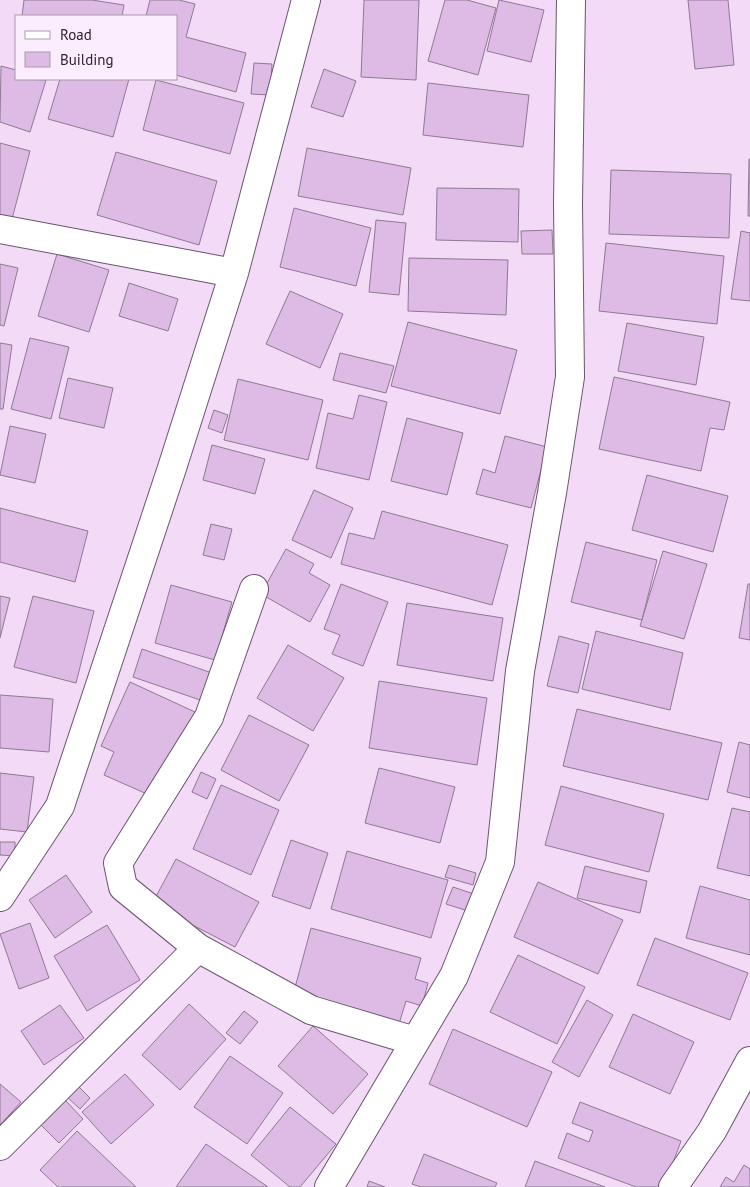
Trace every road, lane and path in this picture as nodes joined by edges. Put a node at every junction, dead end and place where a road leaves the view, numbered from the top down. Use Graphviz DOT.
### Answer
graph roads {
  1 [pos="306,0"];
  2 [pos="571,0"];
  3 [pos="0,230"];
  4 [pos="234,273"];
  5 [pos="254,590"];
  6 [pos="0,897"];
  7 [pos="198,948"];
  8 [pos="415,1041"];
  9 [pos="750,1061"];
  10 [pos="0,1146"];
  11 [pos="329,1187"];
  12 [pos="673,1187"];
  1 -- 4 [label="street"];
  2 -- 8 [label="street"];
  3 -- 4 [label="street"];
  4 -- 6 [label="street"];
  5 -- 7 [label="street"];
  7 -- 8 [label="street"];
  7 -- 10 [label="street"];
  8 -- 11 [label="street"];
  9 -- 12 [label="street"];
}
